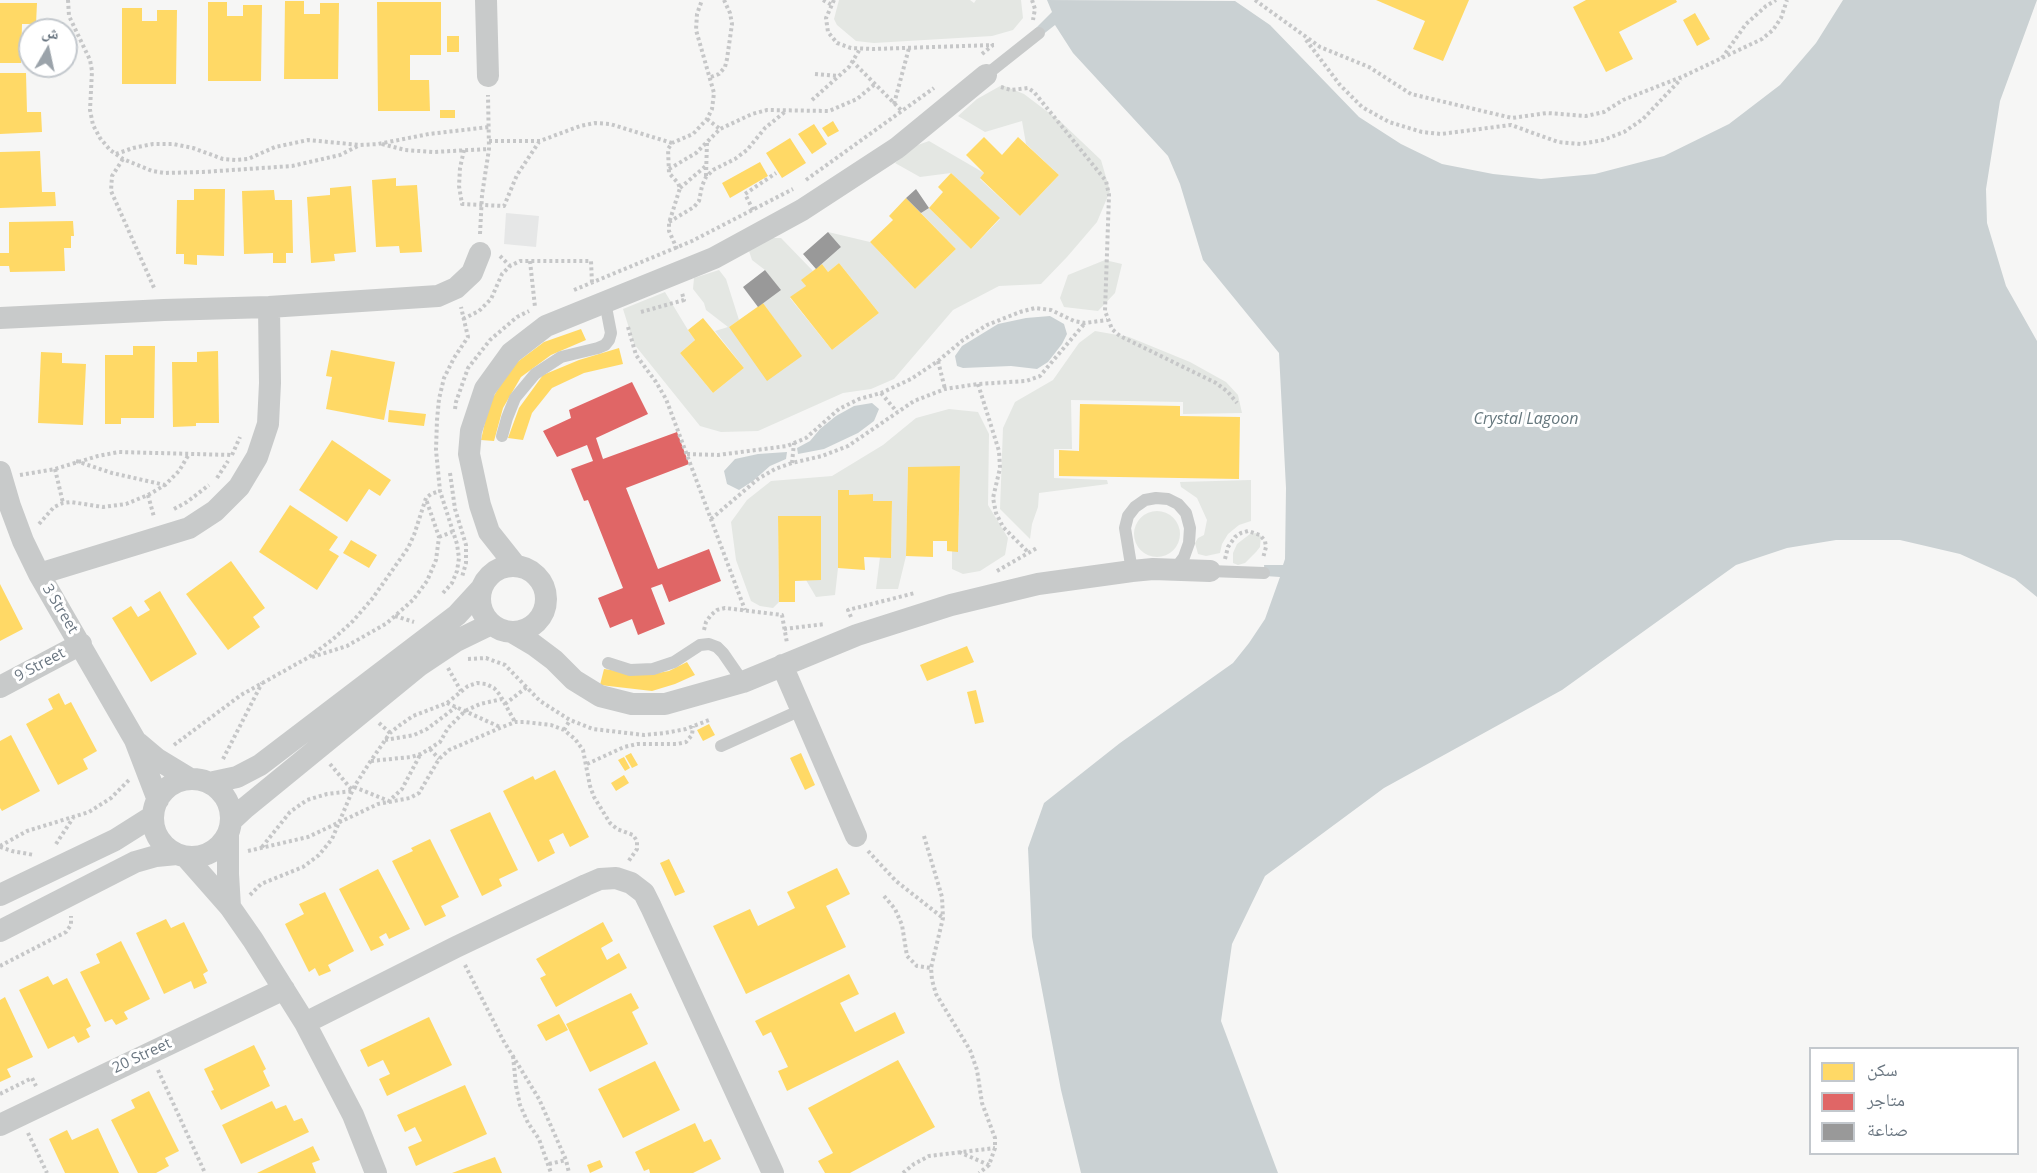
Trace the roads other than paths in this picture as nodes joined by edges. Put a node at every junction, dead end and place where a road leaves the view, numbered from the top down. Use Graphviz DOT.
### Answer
graph roads {
  1 [pos="486,0"];
  2 [pos="1039,33"];
  3 [pos="981,67"];
  4 [pos="488,76"];
  5 [pos="480,253"];
  6 [pos="602,303"];
  7 [pos="269,307"];
  8 [pos="0,318"];
  9 [pos="502,436"];
  10 [pos="1,475"];
  11 [pos="489,532"];
  12 [pos="516,566"];
  13 [pos="1175,569"];
  14 [pos="1132,571"];
  15 [pos="1218,571"];
  16 [pos="1264,573"];
  17 [pos="39,574"];
  18 [pos="477,582"];
  19 [pos="540,619"];
  20 [pos="501,628"];
  21 [pos="81,644"];
  22 [pos="554,660"];
  23 [pos="608,663"];
  24 [pos="786,663"];
  25 [pos="742,681"];
  26 [pos="0,687"];
  27 [pos="801,710"];
  28 [pos="721,746"];
  29 [pos="151,762"];
  30 [pos="199,781"];
  31 [pos="155,808"];
  32 [pos="235,835"];
  33 [pos="856,837"];
  34 [pos="182,856"];
  35 [pos="0,896"];
  36 [pos="238,900"];
  37 [pos="7,927"];
  38 [pos="284,989"];
  39 [pos="305,1023"];
  40 [pos="9,1120"];
  41 [pos="376,1173"];
  42 [pos="773,1173"];
  1 -- 4 [label="street"];
  2 -- 3 [label="lane"];
  3 -- 6 [label="street"];
  5 -- 7 [label="street"];
  6 -- 9 [label="lane"];
  6 -- 11 [label="street"];
  7 -- 8 [label="street"];
  7 -- 17 [label="street"];
  10 -- 17 [label="street, 3 Street"];
  11 -- 12 [label="street"];
  11 -- 18 [label="street"];
  12 -- 18 [label="street"];
  12 -- 19 [label="street"];
  13 -- 14 [label="street"];
  13 -- 14 [label="lane"];
  13 -- 15 [label="street"];
  14 -- 24 [label="street"];
  15 -- 16 [label="lane"];
  17 -- 21 [label="street, 3 Street"];
  18 -- 20 [label="street"];
  18 -- 30 [label="street"];
  19 -- 20 [label="street"];
  19 -- 22 [label="street"];
  20 -- 22 [label="street"];
  20 -- 32 [label="street"];
  21 -- 26 [label="street, 9 Street"];
  21 -- 29 [label="street, 3 Street"];
  22 -- 25 [label="street"];
  23 -- 25 [label="lane"];
  24 -- 25 [label="street"];
  24 -- 27 [label="street"];
  27 -- 28 [label="lane"];
  27 -- 33 [label="street"];
  29 -- 30 [label="street"];
  29 -- 31 [label="street, 3 Street"];
  30 -- 31 [label="street"];
  30 -- 32 [label="street"];
  31 -- 34 [label="street, 3 Street"];
  31 -- 35 [label="street"];
  32 -- 34 [label="street"];
  32 -- 36 [label="street"];
  34 -- 36 [label="street, 3 Street"];
  34 -- 37 [label="street"];
  35 -- 37 [label="street"];
  36 -- 38 [label="street, 3 Street"];
  38 -- 39 [label="street, 3 Street"];
  38 -- 40 [label="street, 20 Street"];
  39 -- 41 [label="street, 3 Street"];
  39 -- 42 [label="street"];
}
